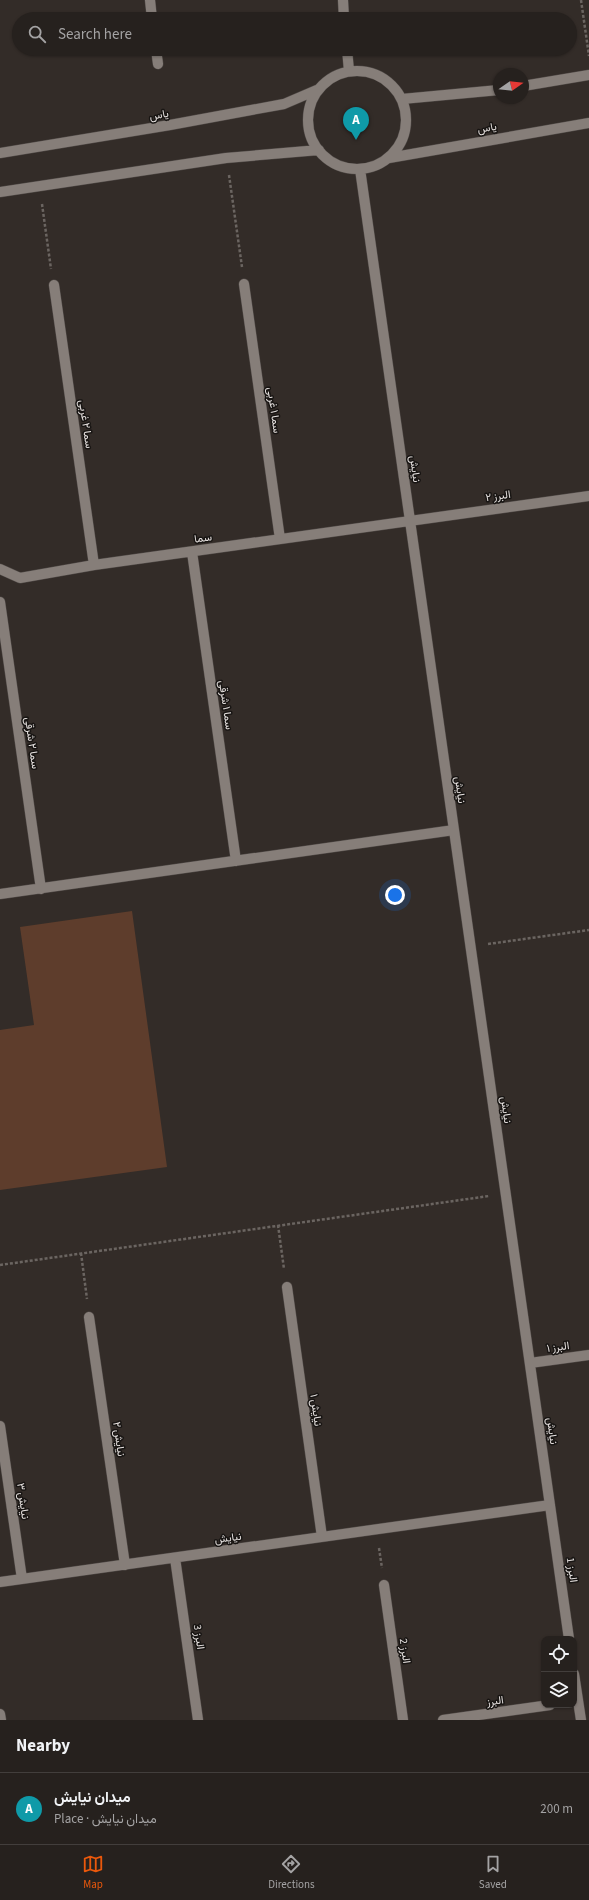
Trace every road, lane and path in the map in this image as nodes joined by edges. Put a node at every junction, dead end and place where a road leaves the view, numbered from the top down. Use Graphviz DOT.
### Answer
graph roads {
  1 [pos="150,0"];
  2 [pos="343,0"];
  3 [pos="581,0"];
  4 [pos="151,12"];
  5 [pos="344,12"];
  6 [pos="157,56"];
  7 [pos="348,56"];
  8 [pos="589,56"];
  9 [pos="158,64"];
  10 [pos="350,71"];
  11 [pos="589,75"];
  12 [pos="529,85"];
  13 [pos="319,89"];
  14 [pos="493,91"];
  15 [pos="402,99"];
  16 [pos="589,123"];
  17 [pos="319,150"];
  18 [pos="0,153"];
  19 [pos="226,158"];
  20 [pos="389,158"];
  21 [pos="360,169"];
  22 [pos="40,187"];
  23 [pos="0,192"];
  24 [pos="244,284"];
  25 [pos="54,285"];
  26 [pos="589,496"];
  27 [pos="410,521"];
  28 [pos="280,539"];
  29 [pos="192,552"];
  30 [pos="94,566"];
  31 [pos="0,569"];
  32 [pos="0,602"];
  33 [pos="454,830"];
  34 [pos="236,861"];
  35 [pos="41,889"];
  36 [pos="0,894"];
  37 [pos="589,930"];
  38 [pos="471,946"];
  39 [pos="506,1193"];
  40 [pos="278,1225"];
  41 [pos="81,1253"];
  42 [pos="0,1264"];
  43 [pos="287,1287"];
  44 [pos="89,1317"];
  45 [pos="589,1355"];
  46 [pos="530,1363"];
  47 [pos="0,1426"];
  48 [pos="550,1505"];
  49 [pos="376,1529"];
  50 [pos="322,1537"];
  51 [pos="175,1558"];
  52 [pos="124,1565"];
  53 [pos="22,1579"];
  54 [pos="0,1582"];
  55 [pos="384,1585"];
  56 [pos="569,1636"];
  57 [pos="577,1705"];
  58 [pos="541,1706"];
  59 [pos="0,1714"];
  60 [pos="1,1720"];
  61 [pos="198,1720"];
  62 [pos="403,1720"];
  63 [pos="443,1720"];
  64 [pos="581,1720"];
  1 -- 4 [label="street"];
  2 -- 5 [label="street"];
  3 -- 8 [label="path"];
  6 -- 9 [label="street"];
  7 -- 10 [label="street"];
  10 -- 13 [label="street"];
  10 -- 15 [label="street"];
  11 -- 12 [label="street"];
  13 -- 17 [label="street"];
  13 -- 18 [label="street, یاس"];
  14 -- 15 [label="street"];
  15 -- 20 [label="street"];
  16 -- 20 [label="street, یاس"];
  17 -- 19 [label="street"];
  17 -- 21 [label="street"];
  19 -- 22 [label="street"];
  19 -- 24 [label="path"];
  20 -- 21 [label="street"];
  21 -- 27 [label="street, نیایش"];
  22 -- 23 [label="street"];
  22 -- 25 [label="path"];
  24 -- 28 [label="street, سما ۱ غربی"];
  25 -- 30 [label="street, سما ۲ غربی"];
  26 -- 27 [label="street, البرز ۲"];
  27 -- 28 [label="street, سما"];
  27 -- 33 [label="street, نیایش"];
  28 -- 29 [label="street, سما"];
  29 -- 30 [label="street, سما"];
  29 -- 34 [label="street, سما ۱ شرقی"];
  30 -- 31 [label="street, سما"];
  32 -- 35 [label="street, سما ۲ شرقی"];
  33 -- 34 [label="street"];
  33 -- 38 [label="street, نیایش"];
  34 -- 35 [label="street"];
  35 -- 36 [label="street"];
  37 -- 38 [label="path"];
  38 -- 39 [label="street, نیایش"];
  39 -- 40 [label="path"];
  39 -- 46 [label="street, نیایش"];
  40 -- 41 [label="path"];
  40 -- 43 [label="path"];
  41 -- 42 [label="path"];
  41 -- 44 [label="path"];
  43 -- 50 [label="street, نیایش ۱"];
  44 -- 52 [label="street, نیایش ۲"];
  45 -- 46 [label="street, البرز ۱"];
  46 -- 48 [label="street, نیایش"];
  47 -- 53 [label="street, نیایش ۳"];
  48 -- 49 [label="street, نیایش"];
  48 -- 56 [label="street, البرز 1"];
  49 -- 50 [label="street, نیایش"];
  49 -- 55 [label="path"];
  50 -- 51 [label="street, نیایش"];
  51 -- 52 [label="street, نیایش"];
  51 -- 61 [label="street, البرز 3"];
  52 -- 53 [label="street, نیایش"];
  53 -- 54 [label="street, نیایش"];
  55 -- 62 [label="street, البرز 2"];
  57 -- 64 [label="street"];
  58 -- 63 [label="street, البرز"];
  59 -- 60 [label="street"];
}
